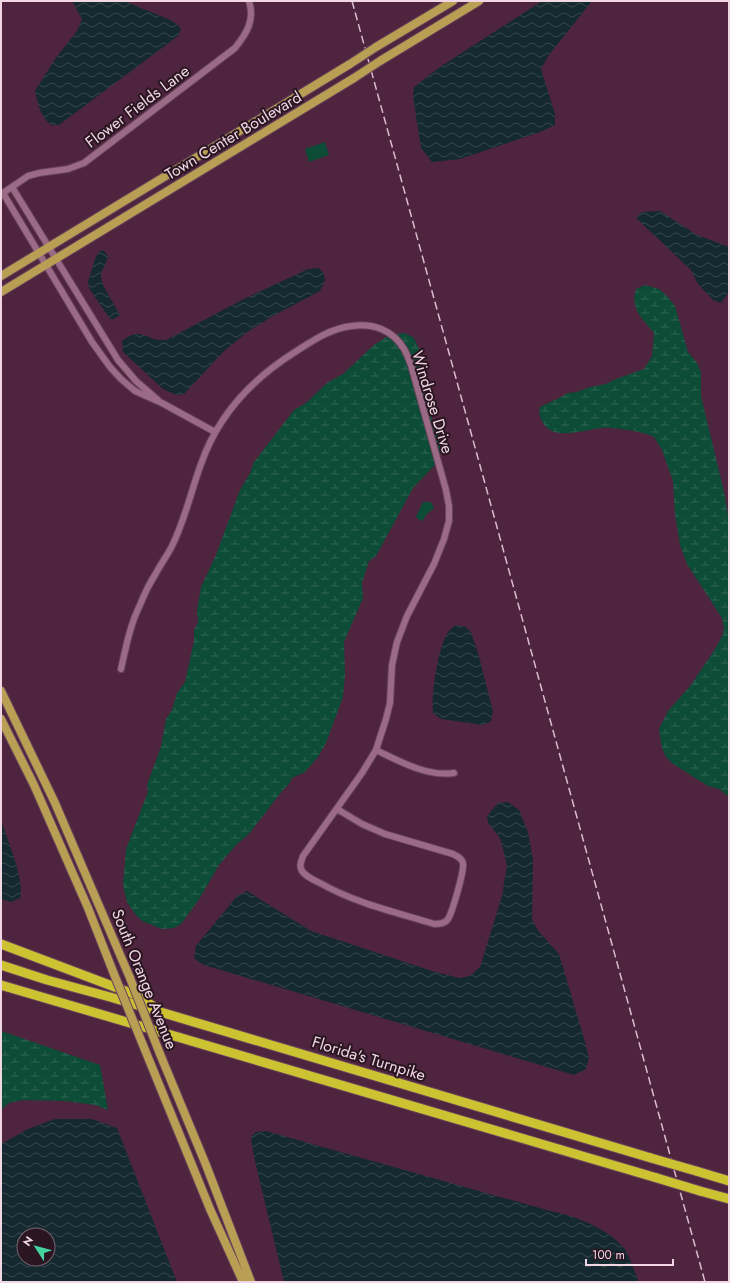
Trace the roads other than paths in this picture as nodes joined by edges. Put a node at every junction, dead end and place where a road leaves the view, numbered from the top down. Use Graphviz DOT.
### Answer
graph roads {
  1 [pos="249,1"];
  2 [pos="452,1"];
  3 [pos="479,1"];
  4 [pos="12,187"];
  5 [pos="48,247"];
  6 [pos="39,253"];
  7 [pos="56,259"];
  8 [pos="46,265"];
  9 [pos="1,276"];
  10 [pos="1,292"];
  11 [pos="102,336"];
  12 [pos="92,342"];
  13 [pos="162,403"];
  14 [pos="215,432"];
  15 [pos="122,669"];
  16 [pos="1,692"];
  17 [pos="1,719"];
  18 [pos="376,750"];
  19 [pos="454,773"];
  20 [pos="337,809"];
  21 [pos="1,944"];
  22 [pos="1,965"];
  23 [pos="1,985"];
  24 [pos="162,1012"];
  25 [pos="729,1181"];
  26 [pos="729,1200"];
  27 [pos="243,1282"];
  28 [pos="251,1282"];
  1 -- 4 [label="street, Flower Fields Lane"];
  2 -- 5 [label="main road, Town Center Boulevard, bridge"];
  3 -- 7 [label="main road, Town Center Boulevard, bridge"];
  4 -- 5 [label="street"];
  4 -- 6 [label="street, Flower Fields Lane"];
  5 -- 6 [label="main road, Town Center Boulevard"];
  5 -- 7 [label="street"];
  6 -- 8 [label="street"];
  6 -- 9 [label="main road, Town Center Boulevard"];
  7 -- 8 [label="main road, Town Center Boulevard"];
  7 -- 11 [label="street"];
  8 -- 10 [label="main road, Town Center Boulevard"];
  8 -- 12 [label="street"];
  11 -- 12 [label="street"];
  11 -- 13 [label="street"];
  12 -- 13 [label="street"];
  13 -- 14 [label="street"];
  14 -- 15 [label="street, Windrose Drive"];
  14 -- 18 [label="street, Windrose Drive"];
  16 -- 28 [label="main road, South Orange Avenue, bridge"];
  17 -- 27 [label="main road, South Orange Avenue, bridge"];
  18 -- 19 [label="street"];
  18 -- 20 [label="street, Windrose Drive"];
  20 -- 20 [label="street, Windrose Drive"];
  21 -- 24 [label="highway"];
  22 -- 24 [label="highway, Florida's Turnpike"];
  23 -- 26 [label="highway, Florida's Turnpike, bridge"];
  24 -- 25 [label="highway, Florida's Turnpike, bridge"];
}
